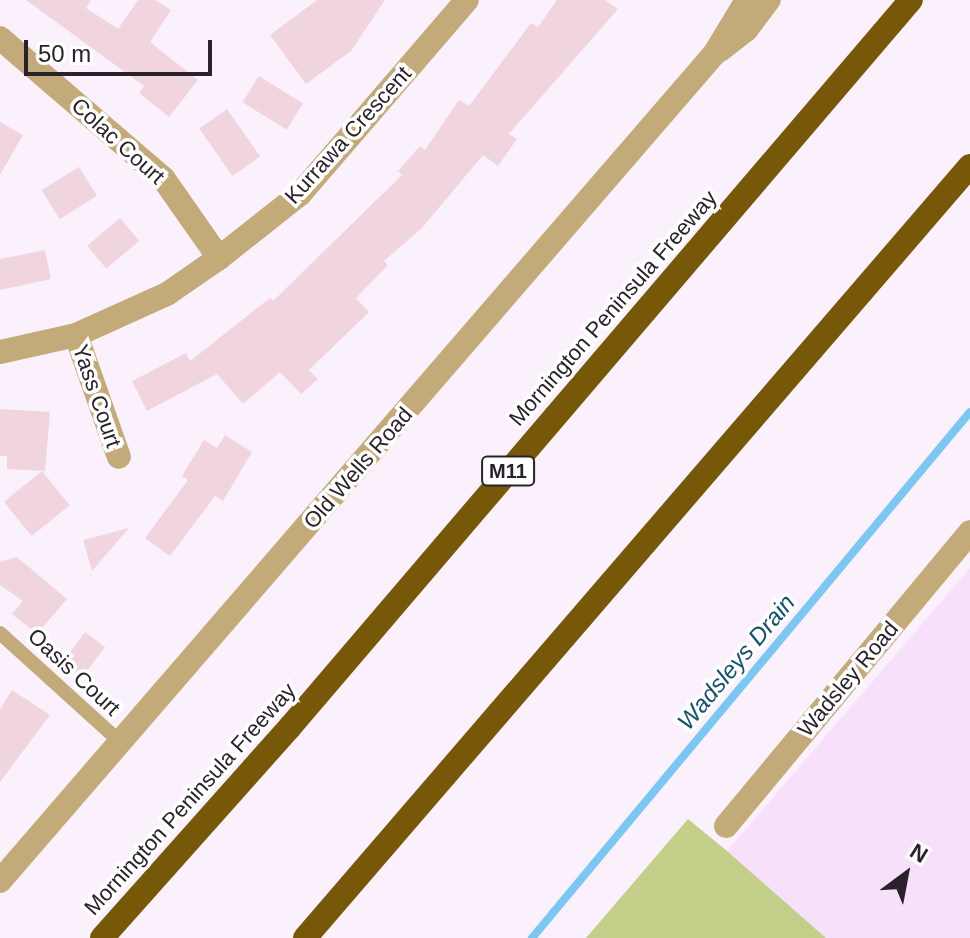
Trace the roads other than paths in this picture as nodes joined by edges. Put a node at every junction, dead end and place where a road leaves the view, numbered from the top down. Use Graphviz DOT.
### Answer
graph roads {
  1 [pos="747,0"];
  2 [pos="769,0"];
  3 [pos="911,0"];
  4 [pos="452,5"];
  5 [pos="0,38"];
  6 [pos="715,53"];
  7 [pos="970,166"];
  8 [pos="219,258"];
  9 [pos="76,335"];
  10 [pos="0,352"];
  11 [pos="119,457"];
  12 [pos="970,532"];
  13 [pos="0,633"];
  14 [pos="120,742"];
  15 [pos="726,826"];
  16 [pos="0,881"];
  17 [pos="102,938"];
  18 [pos="305,938"];
  1 -- 6 [label="street, Old Wells Road"];
  2 -- 6 [label="street, Old Wells Road"];
  3 -- 17 [label="highway, Mornington Peninsula Freeway / M11"];
  4 -- 8 [label="street, Kurrawa Crescent"];
  5 -- 8 [label="street, Colac Court"];
  6 -- 14 [label="street, Old Wells Road"];
  7 -- 18 [label="highway"];
  8 -- 9 [label="street, Kurrawa Crescent"];
  9 -- 10 [label="street, Kurrawa Crescent"];
  9 -- 11 [label="street, Yass Court"];
  12 -- 15 [label="street, Wadsley Road"];
  13 -- 14 [label="lane, Oasis Court"];
  14 -- 16 [label="street, Old Wells Road"];
}
